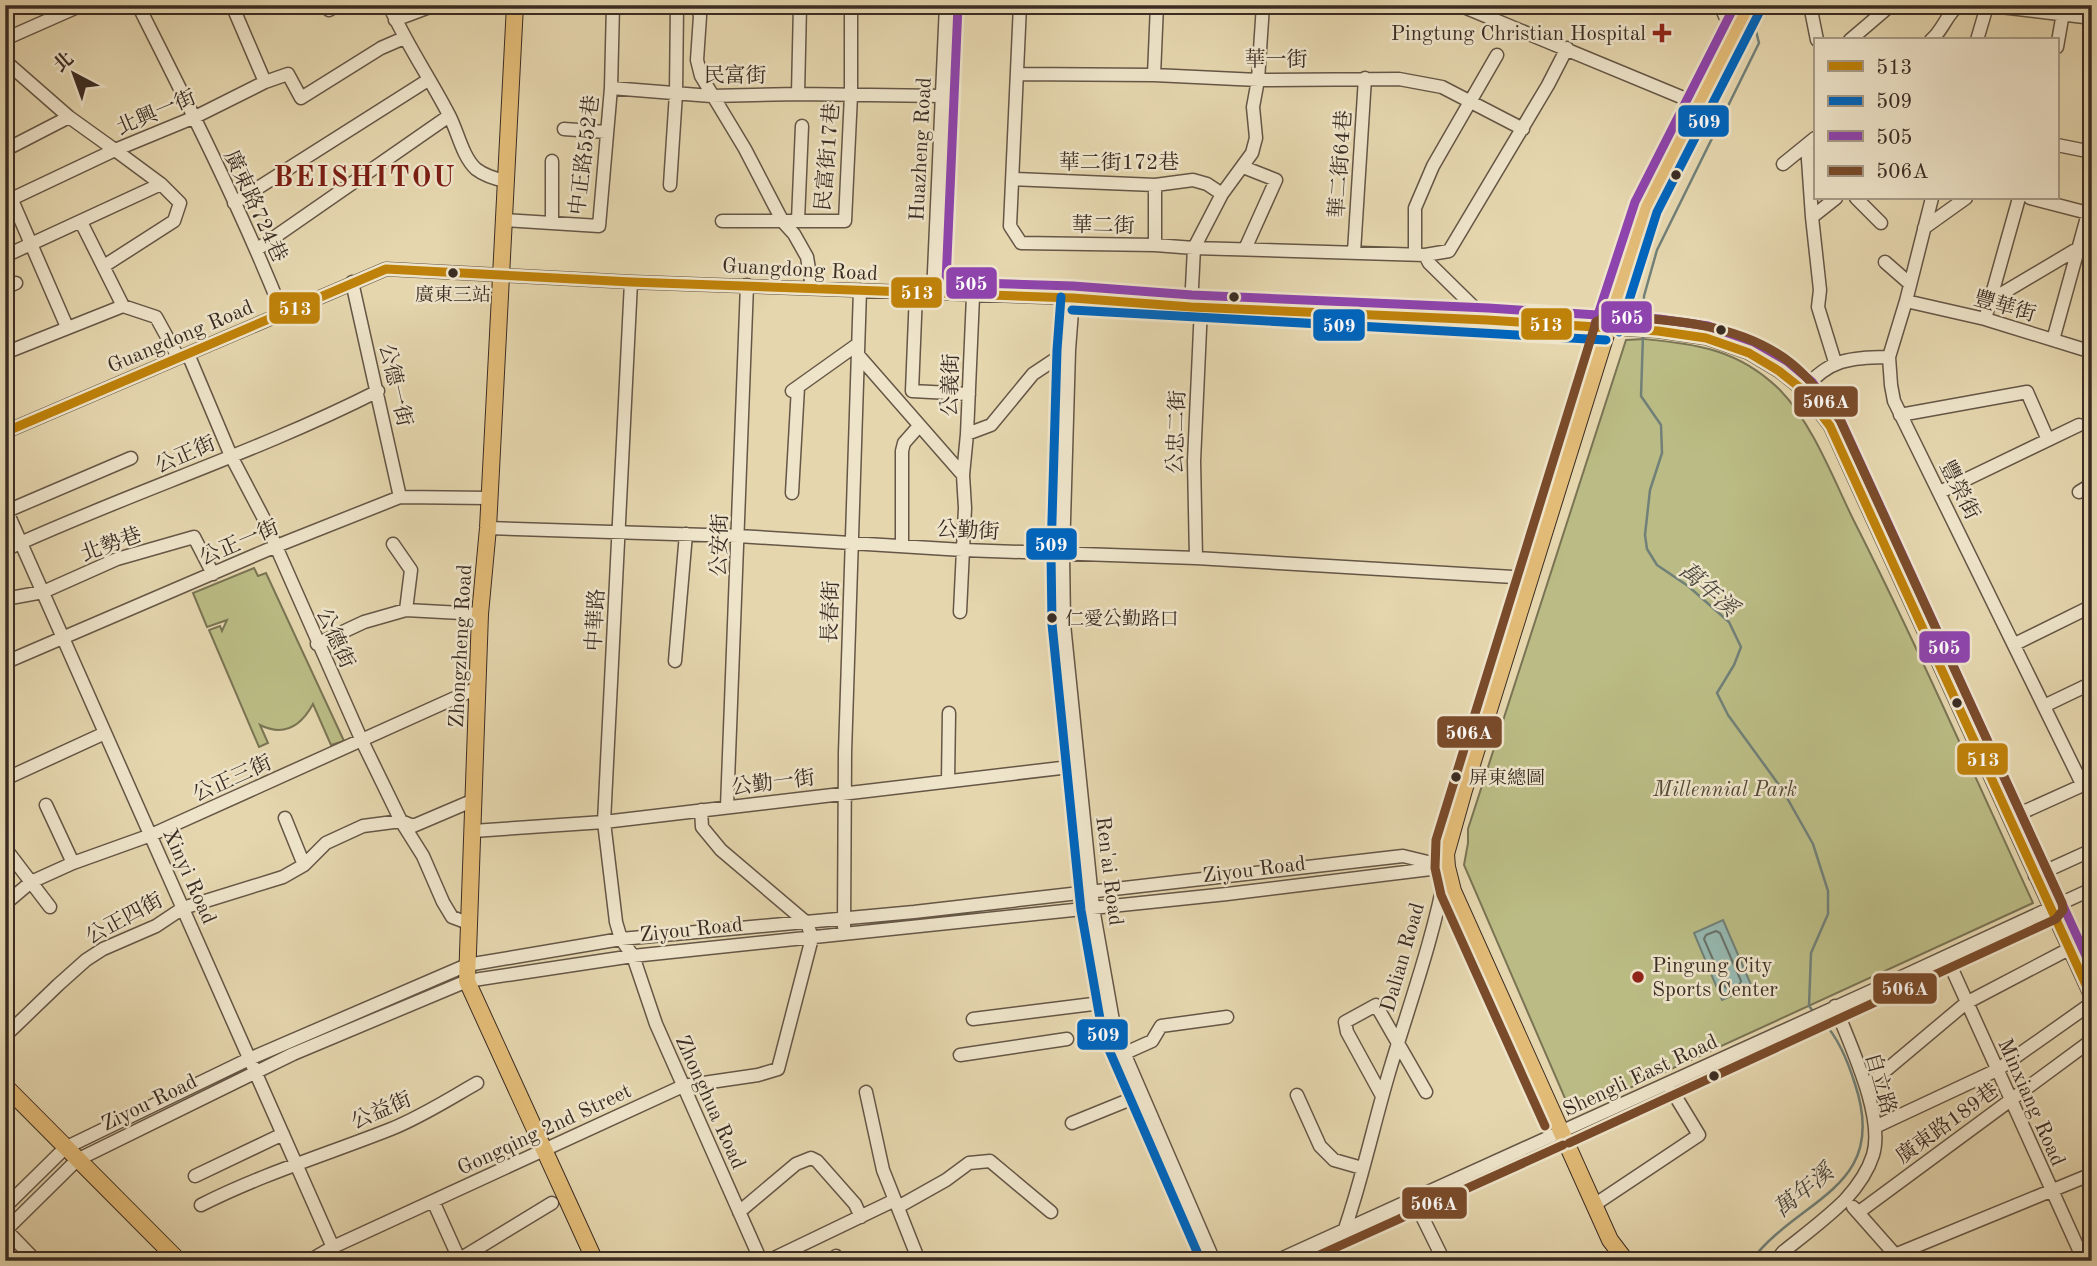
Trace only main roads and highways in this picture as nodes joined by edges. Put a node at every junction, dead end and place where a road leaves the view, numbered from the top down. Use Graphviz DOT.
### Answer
graph roads {
  1 [pos="515,5"];
  2 [pos="1749,5"];
  3 [pos="5,1086"];
  4 [pos="179,1261"];
  5 [pos="595,1261"];
  6 [pos="1626,1261"];
  1 -- 5 [label="main road, Zhongzheng Road"];
  2 -- 6 [label="main road, Dalian Road"];
  3 -- 4 [label="main road"];
}
